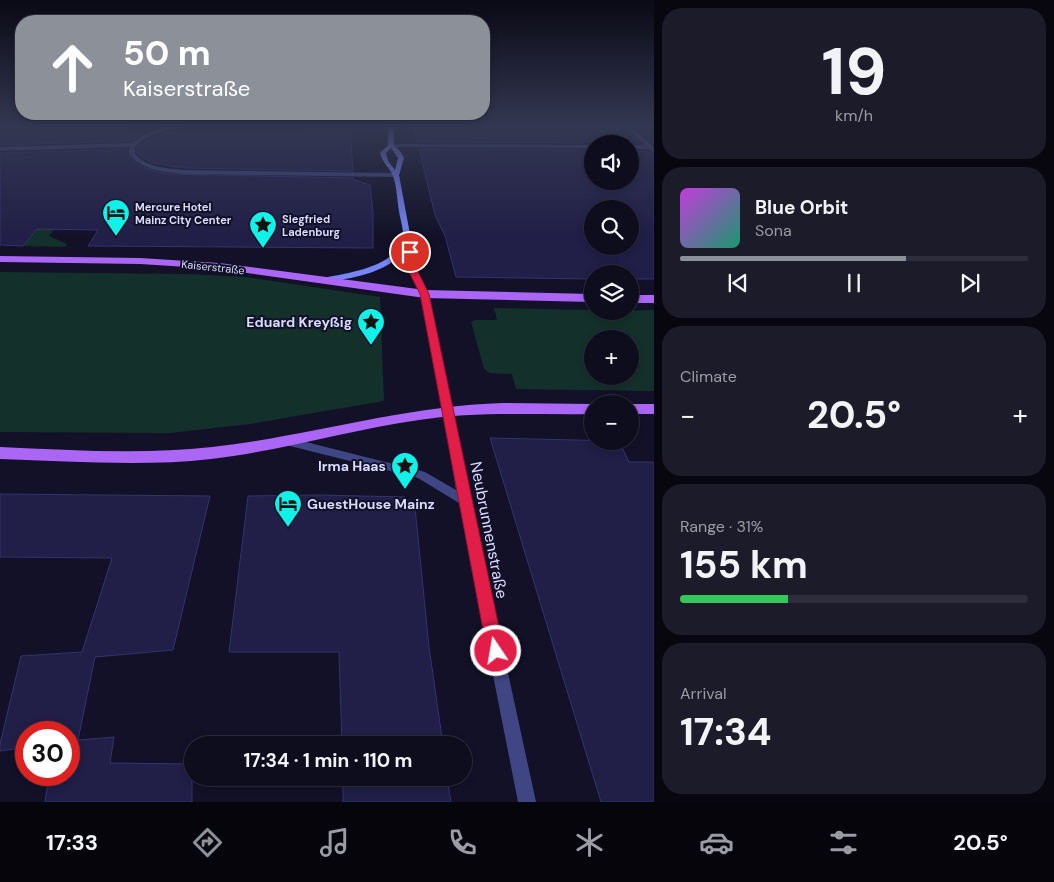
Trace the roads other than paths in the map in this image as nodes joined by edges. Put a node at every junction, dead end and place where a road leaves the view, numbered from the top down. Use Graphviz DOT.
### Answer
graph roads {
  1 [pos="141,162"];
  2 [pos="386,162"];
  3 [pos="402,162"];
  4 [pos="396,175"];
  5 [pos="407,234"];
  6 [pos="0,259"];
  7 [pos="326,280"];
  8 [pos="425,294"];
  9 [pos="584,298"];
  10 [pos="639,299"];
  11 [pos="654,299"];
  12 [pos="584,408"];
  13 [pos="639,409"];
  14 [pos="654,409"];
  15 [pos="448,411"];
  16 [pos="286,441"];
  17 [pos="0,453"];
  18 [pos="464,500"];
  19 [pos="527,802"];
  1 -- 4 [label="street"];
  2 -- 4 [label="street"];
  3 -- 4 [label="street"];
  4 -- 5 [label="street"];
  5 -- 7 [label="street"];
  5 -- 8 [label="street"];
  6 -- 7 [label="main road, Kaiserstraße"];
  7 -- 8 [label="main road, Kaiserstraße"];
  8 -- 9 [label="main road, Kaiserstraße"];
  8 -- 15 [label="street"];
  10 -- 11 [label="main road"];
  12 -- 15 [label="main road"];
  13 -- 14 [label="main road"];
  15 -- 16 [label="main road"];
  15 -- 18 [label="street, Neubrunnenstraße"];
  16 -- 17 [label="main road"];
  16 -- 18 [label="street"];
  18 -- 19 [label="street, Neubrunnenstraße"];
}
